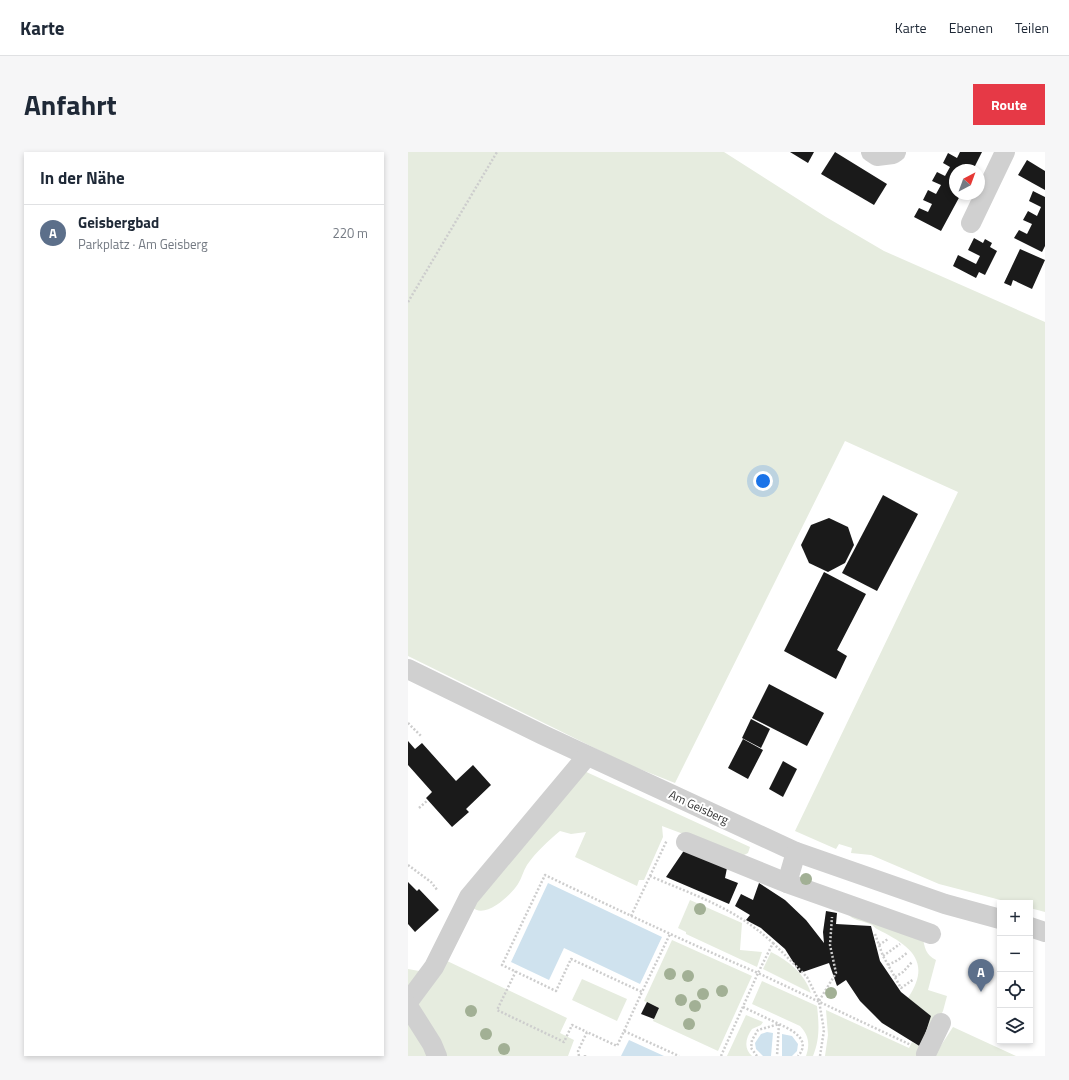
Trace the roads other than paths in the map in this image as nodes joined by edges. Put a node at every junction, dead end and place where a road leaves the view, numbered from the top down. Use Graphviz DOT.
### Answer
graph roads {
  1 [pos="871,152"];
  2 [pos="896,152"];
  3 [pos="1005,152"];
  4 [pos="971,223"];
  5 [pos="408,669"];
  6 [pos="587,756"];
  7 [pos="686,842"];
  8 [pos="796,852"];
  9 [pos="787,883"];
  10 [pos="997,918"];
  11 [pos="1033,929"];
  12 [pos="1045,932"];
  13 [pos="931,934"];
  14 [pos="408,1002"];
  15 [pos="408,1006"];
  16 [pos="941,1023"];
  17 [pos="926,1054"];
  18 [pos="437,1056"];
  1 -- 2 [label="street"];
  3 -- 4 [label="street"];
  5 -- 6 [label="street, Am Geisberg"];
  6 -- 8 [label="street, Am Geisberg"];
  6 -- 14 [label="street"];
  7 -- 9 [label="street"];
  8 -- 9 [label="street"];
  8 -- 10 [label="street, Am Geisberg"];
  9 -- 13 [label="street"];
  11 -- 12 [label="street"];
  15 -- 18 [label="street"];
  16 -- 17 [label="street"];
}
